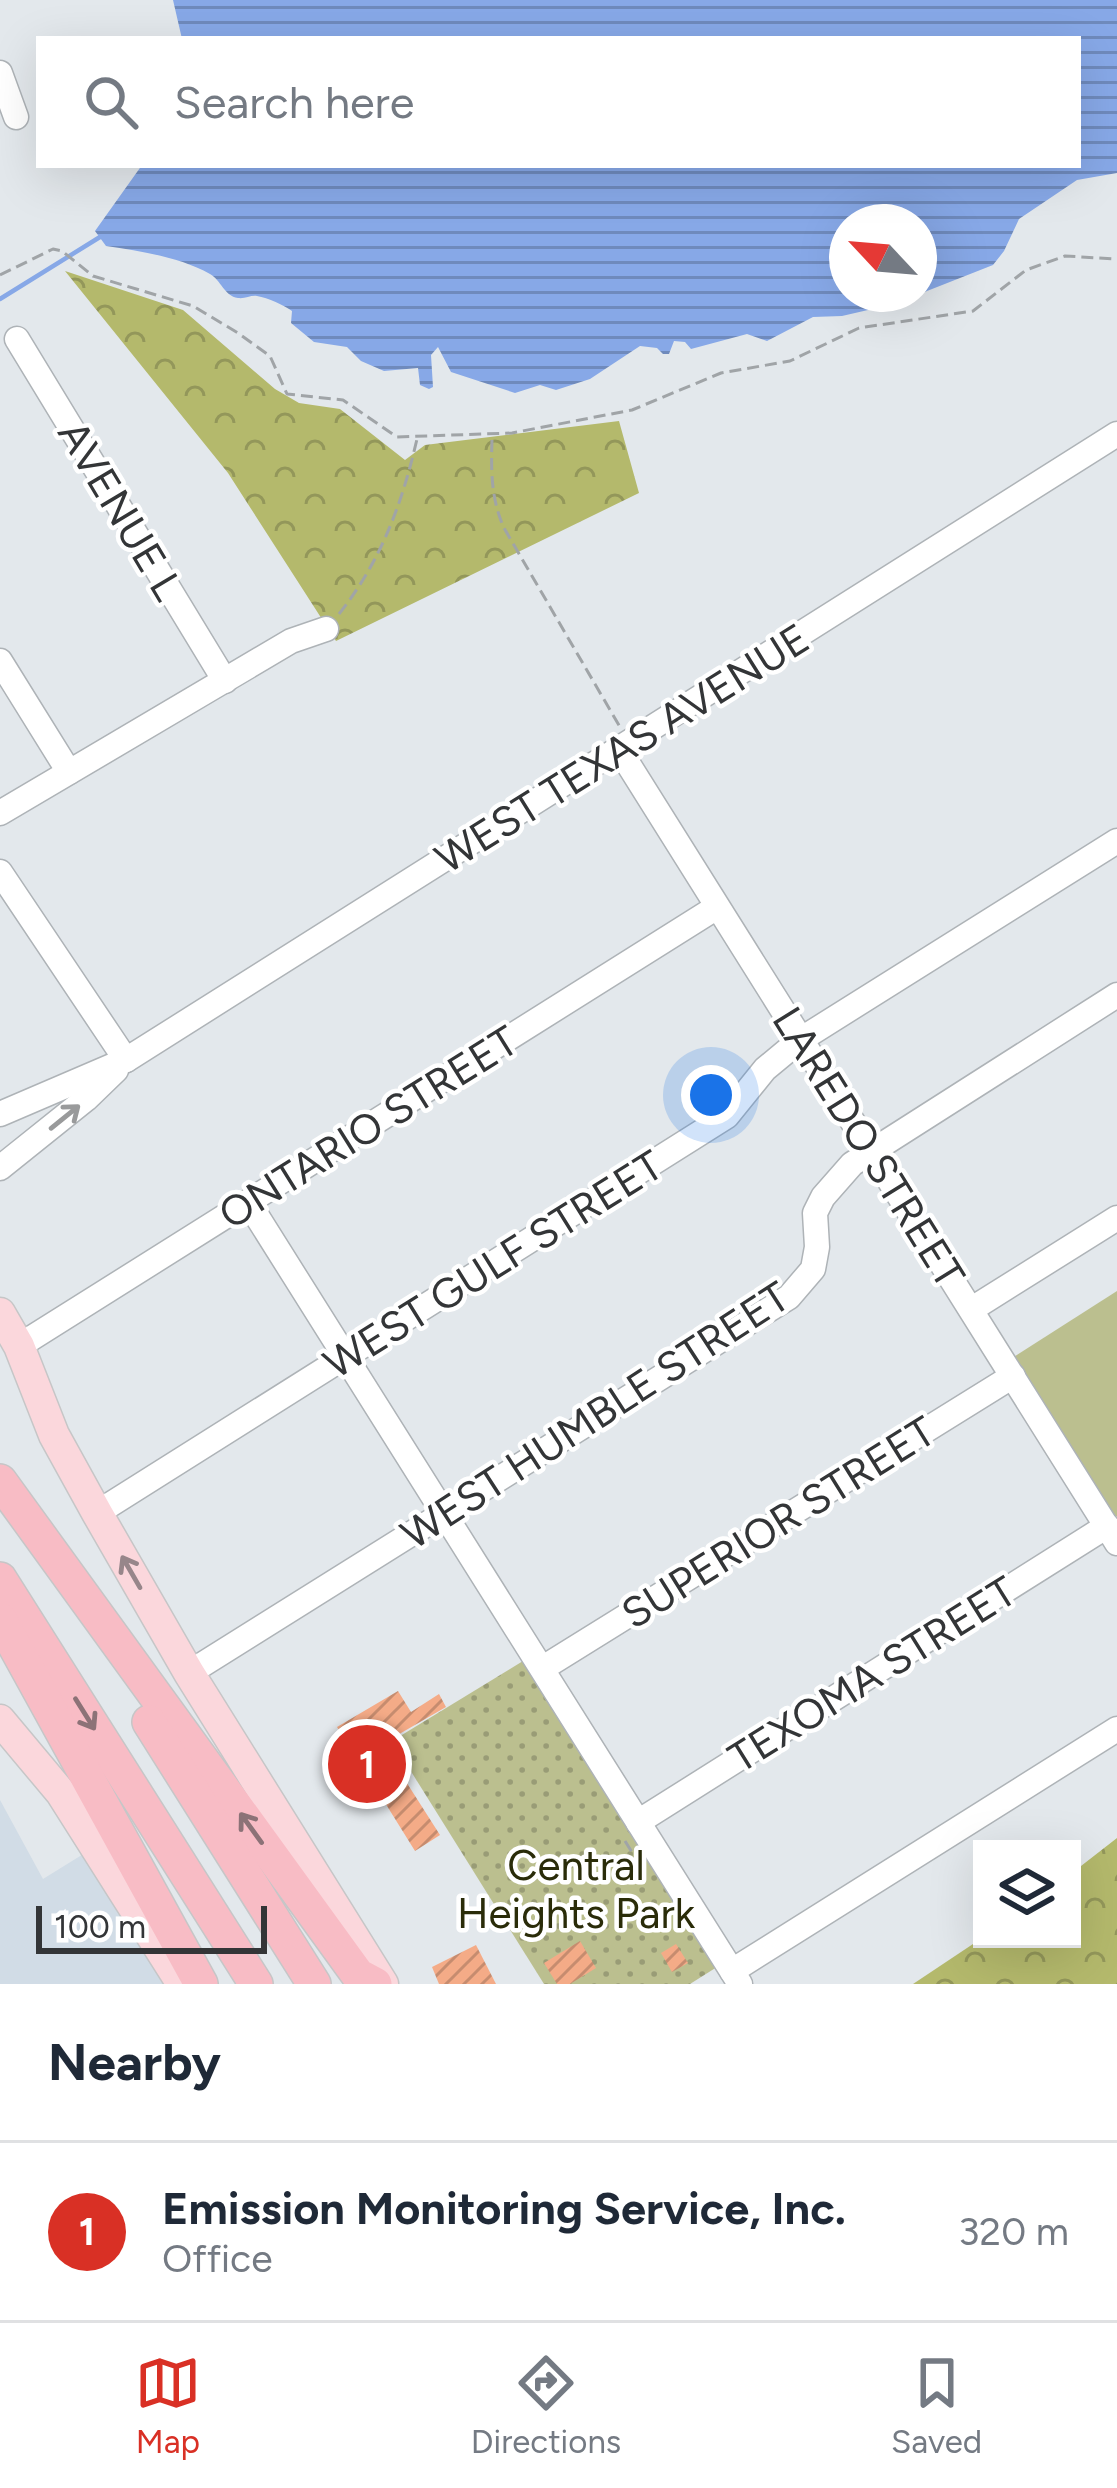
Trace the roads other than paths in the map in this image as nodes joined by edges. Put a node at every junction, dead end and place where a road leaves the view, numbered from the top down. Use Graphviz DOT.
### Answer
graph roads {
  1 [pos="0,73"];
  2 [pos="16,117"];
  3 [pos="17,339"];
  4 [pos="1117,434"];
  5 [pos="326,629"];
  6 [pos="0,661"];
  7 [pos="225,681"];
  8 [pos="625,747"];
  9 [pos="69,772"];
  10 [pos="0,813"];
  11 [pos="1117,842"];
  12 [pos="0,872"];
  13 [pos="717,907"];
  14 [pos="1117,995"];
  15 [pos="800,1040"];
  16 [pos="126,1060"];
  17 [pos="0,1114"];
  18 [pos="871,1150"];
  19 [pos="0,1168"];
  20 [pos="248,1202"];
  21 [pos="1117,1218"];
  22 [pos="972,1310"];
  23 [pos="0,1312"];
  24 [pos="19,1346"];
  25 [pos="346,1358"];
  26 [pos="1013,1376"];
  27 [pos="0,1484"];
  28 [pos="97,1513"];
  29 [pos="444,1513"];
  30 [pos="1112,1534"];
  31 [pos="0,1579"];
  32 [pos="0,1619"];
  33 [pos="543,1668"];
  34 [pos="189,1673"];
  35 [pos="0,1720"];
  36 [pos="1117,1729"];
  37 [pos="631,1831"];
  38 [pos="736,1978"];
  39 [pos="182,1984"];
  40 [pos="202,1984"];
  41 [pos="256,1984"];
  42 [pos="314,1984"];
  43 [pos="379,1984"];
  1 -- 2 [label="street"];
  3 -- 7 [label="street, AVENUE L"];
  4 -- 8 [label="street, WEST TEXAS AVENUE"];
  5 -- 7 [label="street"];
  6 -- 9 [label="street"];
  7 -- 9 [label="street"];
  8 -- 13 [label="street, LAREDO STREET"];
  8 -- 16 [label="street, WEST TEXAS AVENUE"];
  9 -- 10 [label="street"];
  11 -- 15 [label="street, WEST GULF STREET"];
  12 -- 16 [label="street"];
  13 -- 15 [label="street, LAREDO STREET"];
  13 -- 20 [label="street, ONTARIO STREET"];
  14 -- 18 [label="street, WEST HUMBLE STREET"];
  15 -- 18 [label="street, LAREDO STREET"];
  15 -- 25 [label="street, WEST GULF STREET"];
  16 -- 17 [label="street, WEST TEXAS AVENUE"];
  19 -- 16 [label="street, WEST TEXAS AVENUE, one-way"];
  18 -- 22 [label="street, LAREDO STREET"];
  18 -- 29 [label="street, WEST HUMBLE STREET"];
  20 -- 24 [label="street, ONTARIO STREET"];
  20 -- 25 [label="street"];
  21 -- 22 [label="street"];
  22 -- 26 [label="street, LAREDO STREET"];
  23 -- 24 [label="main road"];
  24 -- 28 [label="main road"];
  25 -- 28 [label="street, WEST GULF STREET"];
  25 -- 29 [label="street"];
  26 -- 30 [label="street, LAREDO STREET"];
  26 -- 33 [label="street, SUPERIOR STREET"];
  27 -- 42 [label="highway"];
  43 -- 27 [label="highway, one-way"];
  34 -- 28 [label="main road, one-way"];
  29 -- 33 [label="street"];
  29 -- 34 [label="street, WEST HUMBLE STREET"];
  30 -- 37 [label="street, TEXOMA STREET"];
  31 -- 41 [label="highway, one-way"];
  32 -- 40 [label="highway"];
  33 -- 37 [label="street"];
  34 -- 43 [label="main road"];
  35 -- 39 [label="main road"];
  36 -- 38 [label="street"];
  37 -- 38 [label="street"];
}
